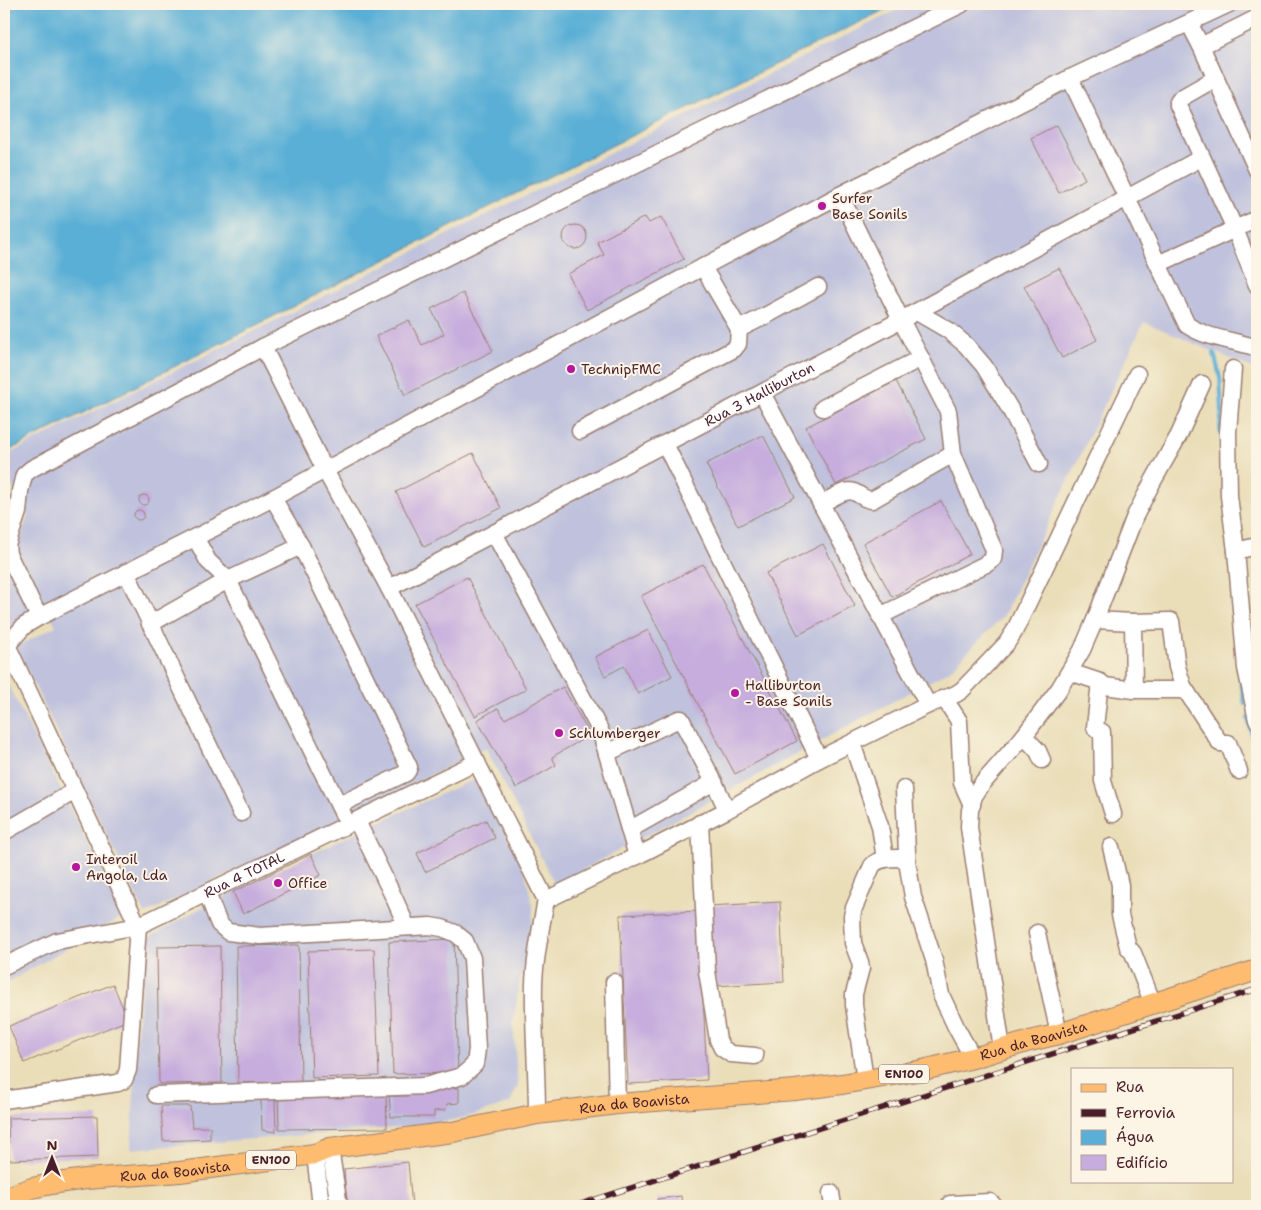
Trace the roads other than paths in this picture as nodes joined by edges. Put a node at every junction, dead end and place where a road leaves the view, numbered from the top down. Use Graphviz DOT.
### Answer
graph roads {
  1 [pos="962,4"];
  2 [pos="1229,4"];
  3 [pos="1257,19"];
  4 [pos="1189,23"];
  5 [pos="1201,46"];
  6 [pos="1070,78"];
  7 [pos="1216,78"];
  8 [pos="1201,158"];
  9 [pos="1257,170"];
  10 [pos="840,195"];
  11 [pos="1127,197"];
  12 [pos="1257,219"];
  13 [pos="1235,229"];
  14 [pos="1158,264"];
  15 [pos="703,267"];
  16 [pos="1257,285"];
  17 [pos="818,287"];
  18 [pos="917,312"];
  19 [pos="901,320"];
  20 [pos="738,329"];
  21 [pos="264,346"];
  22 [pos="1257,348"];
  23 [pos="921,358"];
  24 [pos="1233,370"];
  25 [pos="1136,374"];
  26 [pos="1202,384"];
  27 [pos="762,393"];
  28 [pos="823,408"];
  29 [pos="580,431"];
  30 [pos="665,444"];
  31 [pos="953,454"];
  32 [pos="1039,464"];
  33 [pos="325,470"];
  34 [pos="273,498"];
  35 [pos="821,504"];
  36 [pos="494,533"];
  37 [pos="195,537"];
  38 [pos="301,546"];
  39 [pos="1257,546"];
  40 [pos="1236,551"];
  41 [pos="126,572"];
  42 [pos="228,580"];
  43 [pos="389,588"];
  44 [pos="880,616"];
  45 [pos="39,617"];
  46 [pos="1095,620"];
  47 [pos="1133,622"];
  48 [pos="150,624"];
  49 [pos="5,647"];
  50 [pos="1070,672"];
  51 [pos="1100,682"];
  52 [pos="1134,690"];
  53 [pos="1186,690"];
  54 [pos="944,698"];
  55 [pos="928,705"];
  56 [pos="1257,720"];
  57 [pos="1024,736"];
  58 [pos="852,743"];
  59 [pos="607,753"];
  60 [pos="819,759"];
  61 [pos="1042,760"];
  62 [pos="477,762"];
  63 [pos="1239,771"];
  64 [pos="714,782"];
  65 [pos="904,789"];
  66 [pos="75,791"];
  67 [pos="339,805"];
  68 [pos="972,805"];
  69 [pos="727,810"];
  70 [pos="241,813"];
  71 [pos="1113,814"];
  72 [pos="352,823"];
  73 [pos="700,823"];
  74 [pos="629,830"];
  75 [pos="4,832"];
  76 [pos="1111,847"];
  77 [pos="637,856"];
  78 [pos="885,859"];
  79 [pos="906,861"];
  80 [pos="207,893"];
  81 [pos="546,900"];
  82 [pos="138,926"];
  83 [pos="407,927"];
  84 [pos="1037,933"];
  85 [pos="4,966"];
  86 [pos="1257,970"];
  87 [pos="614,982"];
  88 [pos="1153,1004"];
  89 [pos="1059,1034"];
  90 [pos="1002,1049"];
  91 [pos="755,1056"];
  92 [pos="973,1058"];
  93 [pos="865,1080"];
  94 [pos="156,1095"];
  95 [pos="4,1100"];
  96 [pos="617,1104"];
  97 [pos="537,1114"];
  98 [pos="323,1151"];
  99 [pos="4,1198"];
  100 [pos="950,1204"];
  101 [pos="321,1206"];
  102 [pos="339,1206"];
  103 [pos="994,1206"];
  1 -- 21 [label="street"];
  2 -- 4 [label="street"];
  3 -- 5 [label="street"];
  4 -- 5 [label="street"];
  4 -- 6 [label="street"];
  5 -- 7 [label="street"];
  6 -- 10 [label="street"];
  6 -- 11 [label="street"];
  7 -- 8 [label="street"];
  7 -- 9 [label="street"];
  8 -- 11 [label="street, Rua 3 Halliburton"];
  8 -- 13 [label="street"];
  10 -- 15 [label="street"];
  10 -- 19 [label="street"];
  11 -- 14 [label="street"];
  11 -- 18 [label="street, Rua 3 Halliburton"];
  12 -- 13 [label="street"];
  13 -- 14 [label="street"];
  13 -- 16 [label="street"];
  14 -- 22 [label="street"];
  15 -- 20 [label="street"];
  15 -- 33 [label="street"];
  17 -- 20 [label="street"];
  18 -- 19 [label="street, Rua 3 Halliburton"];
  18 -- 32 [label="street"];
  19 -- 23 [label="street"];
  19 -- 27 [label="street, Rua 3 Halliburton"];
  20 -- 29 [label="street"];
  21 -- 33 [label="street"];
  21 -- 45 [label="street"];
  23 -- 28 [label="street"];
  23 -- 31 [label="street"];
  24 -- 40 [label="street"];
  25 -- 54 [label="street"];
  26 -- 46 [label="street"];
  27 -- 30 [label="street, Rua 3 Halliburton"];
  27 -- 35 [label="street"];
  30 -- 36 [label="street, Rua 3 Halliburton"];
  30 -- 60 [label="street"];
  31 -- 35 [label="street"];
  31 -- 44 [label="street"];
  33 -- 34 [label="street"];
  33 -- 43 [label="street"];
  34 -- 37 [label="street"];
  34 -- 38 [label="street"];
  35 -- 44 [label="street"];
  36 -- 43 [label="street, Rua 3 Halliburton"];
  36 -- 59 [label="street"];
  37 -- 41 [label="street"];
  37 -- 42 [label="street"];
  38 -- 42 [label="street"];
  38 -- 67 [label="street"];
  39 -- 40 [label="street"];
  40 -- 56 [label="street"];
  41 -- 45 [label="street"];
  41 -- 48 [label="street"];
  42 -- 48 [label="street"];
  42 -- 67 [label="street"];
  43 -- 62 [label="street"];
  44 -- 55 [label="street"];
  45 -- 49 [label="street"];
  46 -- 47 [label="street"];
  46 -- 50 [label="street"];
  47 -- 52 [label="street"];
  47 -- 53 [label="street"];
  48 -- 70 [label="street"];
  49 -- 66 [label="street"];
  50 -- 51 [label="street"];
  50 -- 57 [label="street"];
  51 -- 52 [label="street"];
  51 -- 71 [label="street"];
  52 -- 53 [label="street"];
  53 -- 63 [label="street"];
  54 -- 55 [label="street"];
  54 -- 68 [label="street"];
  55 -- 58 [label="street"];
  57 -- 61 [label="street"];
  57 -- 68 [label="street"];
  58 -- 60 [label="street"];
  58 -- 78 [label="street"];
  59 -- 64 [label="street"];
  59 -- 74 [label="street"];
  60 -- 69 [label="street"];
  62 -- 72 [label="street, Rua 4 TOTAL"];
  62 -- 81 [label="street"];
  64 -- 69 [label="street"];
  64 -- 74 [label="street"];
  65 -- 79 [label="street"];
  66 -- 75 [label="street"];
  66 -- 82 [label="street"];
  67 -- 72 [label="street"];
  68 -- 90 [label="street"];
  69 -- 73 [label="street"];
  72 -- 80 [label="street, Rua 4 TOTAL"];
  72 -- 83 [label="street"];
  73 -- 77 [label="street"];
  73 -- 91 [label="street"];
  74 -- 77 [label="street"];
  76 -- 88 [label="street"];
  77 -- 81 [label="street"];
  78 -- 79 [label="street"];
  78 -- 93 [label="street"];
  79 -- 92 [label="street"];
  80 -- 82 [label="street, Rua 4 TOTAL"];
  80 -- 83 [label="street"];
  81 -- 97 [label="street"];
  82 -- 85 [label="street, Rua 4 TOTAL"];
  82 -- 95 [label="street"];
  83 -- 94 [label="street"];
  84 -- 89 [label="street"];
  86 -- 88 [label="main road, Rua da Boavista / EN100"];
  87 -- 96 [label="street"];
  88 -- 89 [label="main road, Rua da Boavista / EN100"];
  89 -- 90 [label="main road, Rua da Boavista / EN100"];
  90 -- 92 [label="main road, Rua da Boavista / EN100"];
  92 -- 93 [label="main road, Rua da Boavista / EN100"];
  93 -- 96 [label="main road, Rua da Boavista / EN100"];
  96 -- 97 [label="main road, Rua da Boavista / EN100"];
  97 -- 98 [label="main road, Rua da Boavista / EN100"];
  98 -- 99 [label="main road, Rua da Boavista / EN100"];
  98 -- 101 [label="street"];
  98 -- 102 [label="street"];
  100 -- 103 [label="street"];
}
